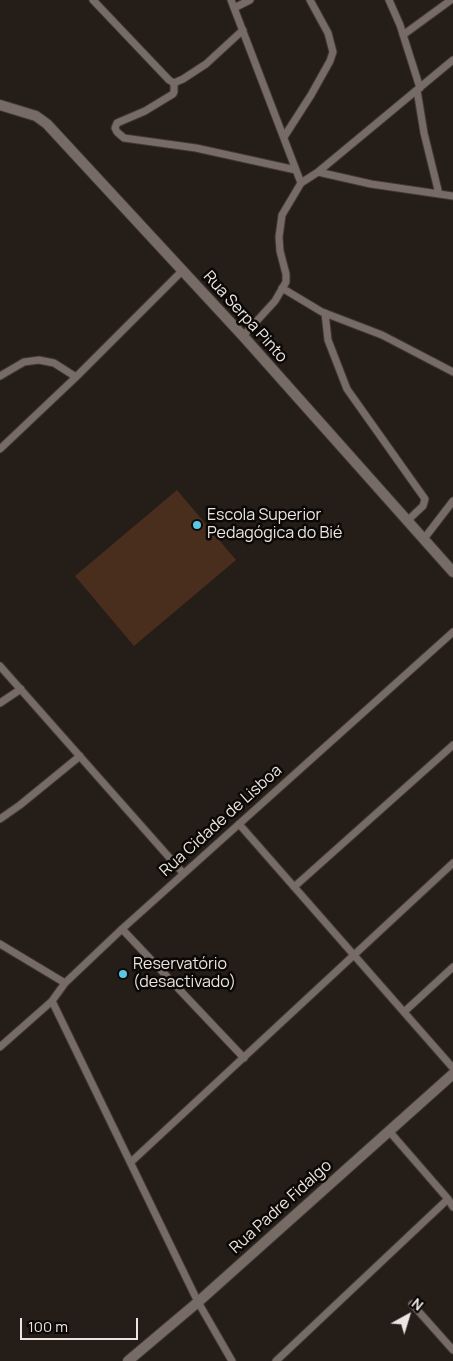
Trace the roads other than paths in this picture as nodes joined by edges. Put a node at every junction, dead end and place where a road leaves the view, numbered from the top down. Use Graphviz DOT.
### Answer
graph roads {
  1 [pos="93,0"];
  2 [pos="232,0"];
  3 [pos="250,0"];
  4 [pos="310,0"];
  5 [pos="389,0"];
  6 [pos="452,0"];
  7 [pos="234,8"];
  8 [pos="243,30"];
  9 [pos="403,35"];
  10 [pos="453,60"];
  11 [pos="174,83"];
  12 [pos="418,89"];
  13 [pos="0,105"];
  14 [pos="284,137"];
  15 [pos="296,170"];
  16 [pos="318,172"];
  17 [pos="301,183"];
  18 [pos="438,194"];
  19 [pos="453,196"];
  20 [pos="183,270"];
  21 [pos="282,288"];
  22 [pos="325,313"];
  23 [pos="243,336"];
  24 [pos="453,372"];
  25 [pos="0,376"];
  26 [pos="76,377"];
  27 [pos="0,450"];
  28 [pos="453,501"];
  29 [pos="407,521"];
  30 [pos="423,540"];
  31 [pos="453,572"];
  32 [pos="453,632"];
  33 [pos="0,666"];
  34 [pos="20,689"];
  35 [pos="0,703"];
  36 [pos="453,745"];
  37 [pos="80,756"];
  38 [pos="0,819"];
  39 [pos="239,824"];
  40 [pos="453,863"];
  41 [pos="183,873"];
  42 [pos="294,887"];
  43 [pos="122,929"];
  44 [pos="0,944"];
  45 [pos="354,954"];
  46 [pos="453,967"];
  47 [pos="65,983"];
  48 [pos="52,1001"];
  49 [pos="404,1012"];
  50 [pos="0,1048"];
  51 [pos="244,1058"];
  52 [pos="453,1068"];
  53 [pos="453,1074"];
  54 [pos="389,1131"];
  55 [pos="131,1162"];
  56 [pos="448,1199"];
  57 [pos="453,1206"];
  58 [pos="198,1302"];
  59 [pos="412,1304"];
  60 [pos="453,1350"];
  61 [pos="128,1361"];
  62 [pos="232,1361"];
  63 [pos="276,1361"];
  1 -- 11 [label="street"];
  2 -- 7 [label="street"];
  3 -- 7 [label="street"];
  4 -- 14 [label="street"];
  5 -- 9 [label="street"];
  6 -- 9 [label="street"];
  7 -- 8 [label="street"];
  8 -- 11 [label="street"];
  8 -- 14 [label="street"];
  9 -- 12 [label="street"];
  10 -- 12 [label="street"];
  11 -- 15 [label="street"];
  12 -- 16 [label="street"];
  12 -- 18 [label="street"];
  13 -- 20 [label="street, Rua Serpa Pinto"];
  14 -- 15 [label="street"];
  15 -- 17 [label="street"];
  16 -- 17 [label="street"];
  16 -- 18 [label="street"];
  17 -- 21 [label="street"];
  18 -- 19 [label="street"];
  20 -- 23 [label="street, Rua Serpa Pinto"];
  20 -- 26 [label="street"];
  21 -- 22 [label="street"];
  21 -- 23 [label="street"];
  22 -- 24 [label="street"];
  22 -- 29 [label="street"];
  23 -- 29 [label="street, Rua Serpa Pinto"];
  25 -- 26 [label="street"];
  26 -- 27 [label="street"];
  28 -- 30 [label="street"];
  29 -- 30 [label="street, Rua Serpa Pinto"];
  30 -- 31 [label="street, Rua Serpa Pinto"];
  32 -- 39 [label="street, Rua Cidade de Lisboa"];
  33 -- 34 [label="street"];
  34 -- 35 [label="street"];
  34 -- 37 [label="street"];
  36 -- 42 [label="street"];
  37 -- 38 [label="street"];
  37 -- 41 [label="street"];
  39 -- 41 [label="street, Rua Cidade de Lisboa"];
  39 -- 42 [label="street"];
  40 -- 45 [label="street"];
  41 -- 43 [label="street, Rua Cidade de Lisboa"];
  42 -- 45 [label="street"];
  43 -- 47 [label="street, Rua Cidade de Lisboa"];
  43 -- 51 [label="street"];
  44 -- 47 [label="street"];
  45 -- 49 [label="street"];
  45 -- 51 [label="street"];
  46 -- 49 [label="street"];
  47 -- 48 [label="street, Rua Cidade de Lisboa"];
  48 -- 50 [label="street, Rua Cidade de Lisboa"];
  48 -- 55 [label="street"];
  49 -- 52 [label="street"];
  51 -- 55 [label="street"];
  53 -- 54 [label="street, Rua Padre Fidalgo"];
  54 -- 56 [label="street"];
  54 -- 58 [label="street, Rua Padre Fidalgo"];
  55 -- 58 [label="street"];
  56 -- 57 [label="street"];
  56 -- 63 [label="street"];
  58 -- 61 [label="street, Rua Padre Fidalgo"];
  58 -- 62 [label="street"];
  59 -- 60 [label="street"];
}
